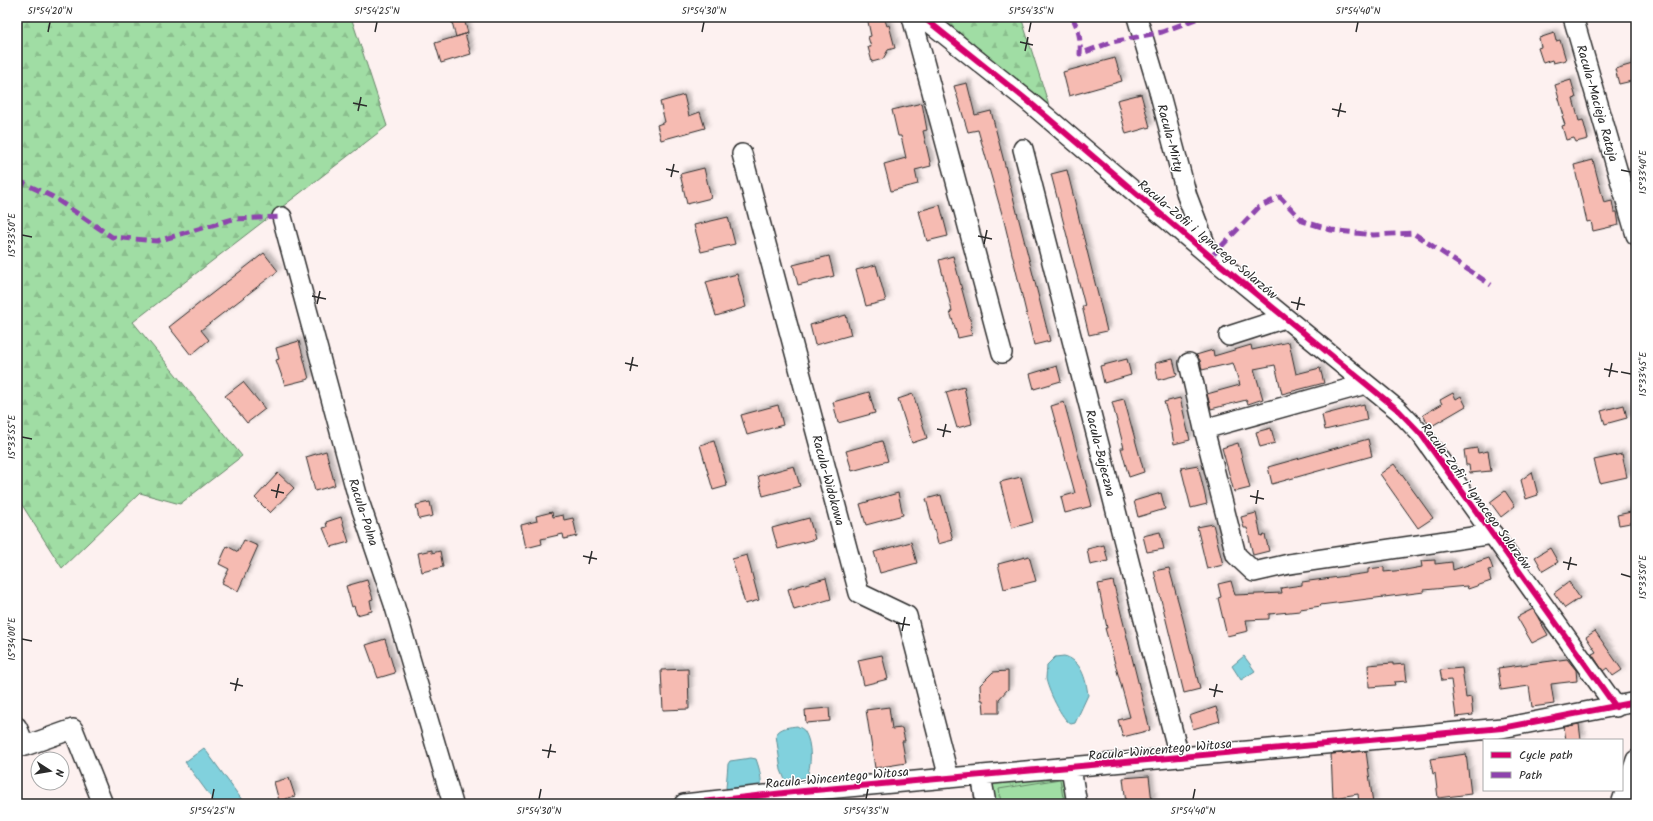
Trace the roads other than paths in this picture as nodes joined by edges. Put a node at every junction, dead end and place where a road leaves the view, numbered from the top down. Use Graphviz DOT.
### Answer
graph roads {
  1 [pos="912,17"];
  2 [pos="923,17"];
  3 [pos="1137,17"];
  4 [pos="1573,17"];
  5 [pos="1023,149"];
  6 [pos="742,154"];
  7 [pos="282,217"];
  8 [pos="1636,235"];
  9 [pos="1211,257"];
  10 [pos="1285,318"];
  11 [pos="1229,336"];
  12 [pos="1002,353"];
  13 [pos="1189,363"];
  14 [pos="1366,384"];
  15 [pos="1204,429"];
  16 [pos="1493,534"];
  17 [pos="1636,702"];
  18 [pos="1616,707"];
  19 [pos="17,727"];
  20 [pos="1179,756"];
  21 [pos="1636,760"];
  22 [pos="1071,768"];
  23 [pos="981,775"];
  24 [pos="949,778"];
  25 [pos="794,798"];
  26 [pos="103,804"];
  27 [pos="453,804"];
  28 [pos="684,804"];
  29 [pos="986,804"];
  30 [pos="1076,804"];
  31 [pos="1621,804"];
  1 -- 12 [label="street"];
  2 -- 9 [label="street, Racula-Zofii i Ignacego Solarzów"];
  3 -- 9 [label="street, Racula-Mirty"];
  4 -- 8 [label="street, Racula-Macieja Rataja"];
  5 -- 20 [label="street, Racula-Bajeczna"];
  6 -- 24 [label="street, Racula-Widokowa"];
  7 -- 27 [label="street, Racula-Polna"];
  9 -- 10 [label="street, Racula-Zofii i Ignacego Solarzów"];
  10 -- 11 [label="street"];
  10 -- 14 [label="street, Racula-Zofii i Ignacego Solarzów"];
  13 -- 15 [label="street"];
  14 -- 15 [label="street"];
  14 -- 16 [label="street, Racula-Zofii i Ignacego Solarzów"];
  15 -- 16 [label="street, Racula-Zofii i Ignacego Solarzów"];
  16 -- 18 [label="street, Racula-Zofii i Ignacego Solarzów"];
  17 -- 18 [label="street, Racula-Wincentego Witosa"];
  18 -- 20 [label="street, Racula-Wincentego Witosa"];
  19 -- 26 [label="street"];
  20 -- 22 [label="street, Racula-Wincentego Witosa"];
  21 -- 31 [label="street"];
  22 -- 23 [label="street, Racula-Wincentego Witosa"];
  22 -- 30 [label="street"];
  23 -- 24 [label="street, Racula-Wincentego Witosa"];
  23 -- 29 [label="street"];
  24 -- 25 [label="street, Racula-Wincentego Witosa"];
  25 -- 28 [label="street, Racula-Wincentego Witosa"];
}
